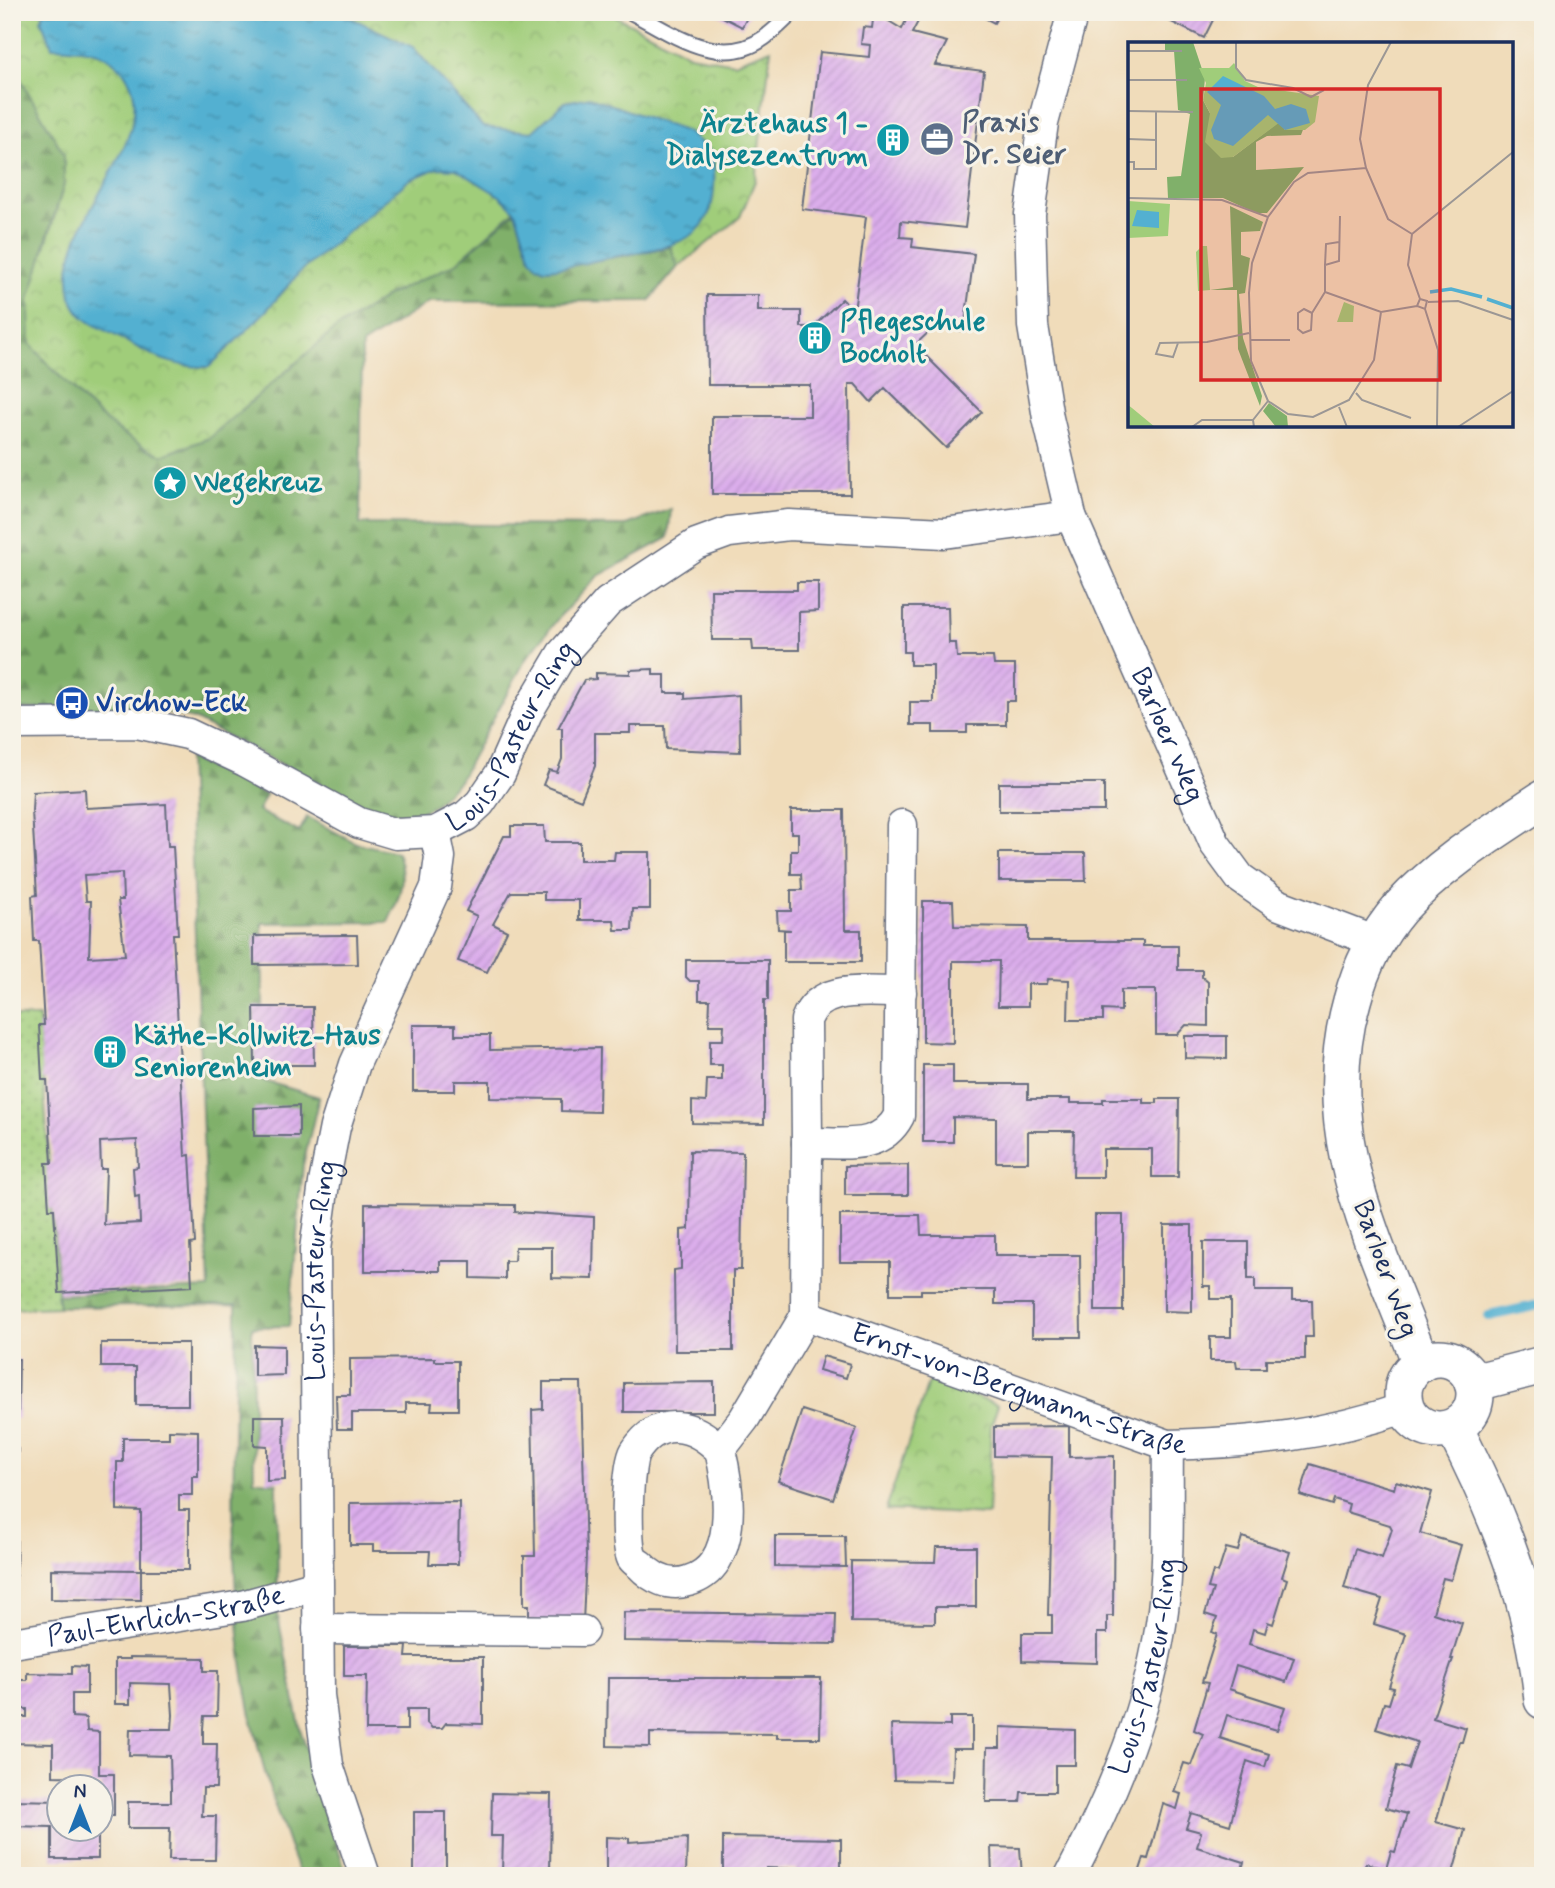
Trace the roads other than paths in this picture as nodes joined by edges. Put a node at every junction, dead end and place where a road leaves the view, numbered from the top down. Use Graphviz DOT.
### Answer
graph roads {
  1 [pos="631,12"];
  2 [pos="793,12"];
  3 [pos="1073,12"];
  4 [pos="1071,516"];
  5 [pos="12,724"];
  6 [pos="1543,799"];
  7 [pos="902,825"];
  8 [pos="435,832"];
  9 [pos="1374,941"];
  10 [pos="901,992"];
  11 [pos="807,1143"];
  12 [pos="806,1315"];
  13 [pos="1421,1363"];
  14 [pos="1543,1365"];
  15 [pos="1473,1383"];
  16 [pos="1405,1408"];
  17 [pos="1454,1427"];
  18 [pos="1168,1445"];
  19 [pos="720,1450"];
  20 [pos="317,1585"];
  21 [pos="318,1629"];
  22 [pos="583,1631"];
  23 [pos="12,1643"];
  24 [pos="1543,1700"];
  25 [pos="365,1876"];
  26 [pos="1070,1876"];
  1 -- 2 [label="lane"];
  3 -- 4 [label="street, Barloer Weg"];
  4 -- 8 [label="street, Louis-Pasteur-Ring"];
  4 -- 9 [label="street, Barloer Weg"];
  5 -- 8 [label="street"];
  6 -- 9 [label="street"];
  7 -- 10 [label="street"];
  8 -- 20 [label="street, Louis-Pasteur-Ring"];
  9 -- 13 [label="street, Barloer Weg"];
  10 -- 11 [label="street"];
  10 -- 11 [label="street"];
  11 -- 12 [label="street"];
  12 -- 18 [label="street, Ernst-von-Bergmann-Straße"];
  12 -- 19 [label="street"];
  13 -- 15 [label="street"];
  13 -- 16 [label="street"];
  14 -- 15 [label="street"];
  15 -- 17 [label="street"];
  16 -- 17 [label="street"];
  16 -- 18 [label="street, Ernst-von-Bergmann-Straße"];
  17 -- 24 [label="street"];
  18 -- 26 [label="street, Louis-Pasteur-Ring"];
  19 -- 19 [label="street"];
  20 -- 21 [label="street, Louis-Pasteur-Ring"];
  20 -- 23 [label="street, Paul-Ehrlich-Straße"];
  21 -- 22 [label="street"];
  21 -- 25 [label="street, Louis-Pasteur-Ring"];
}
